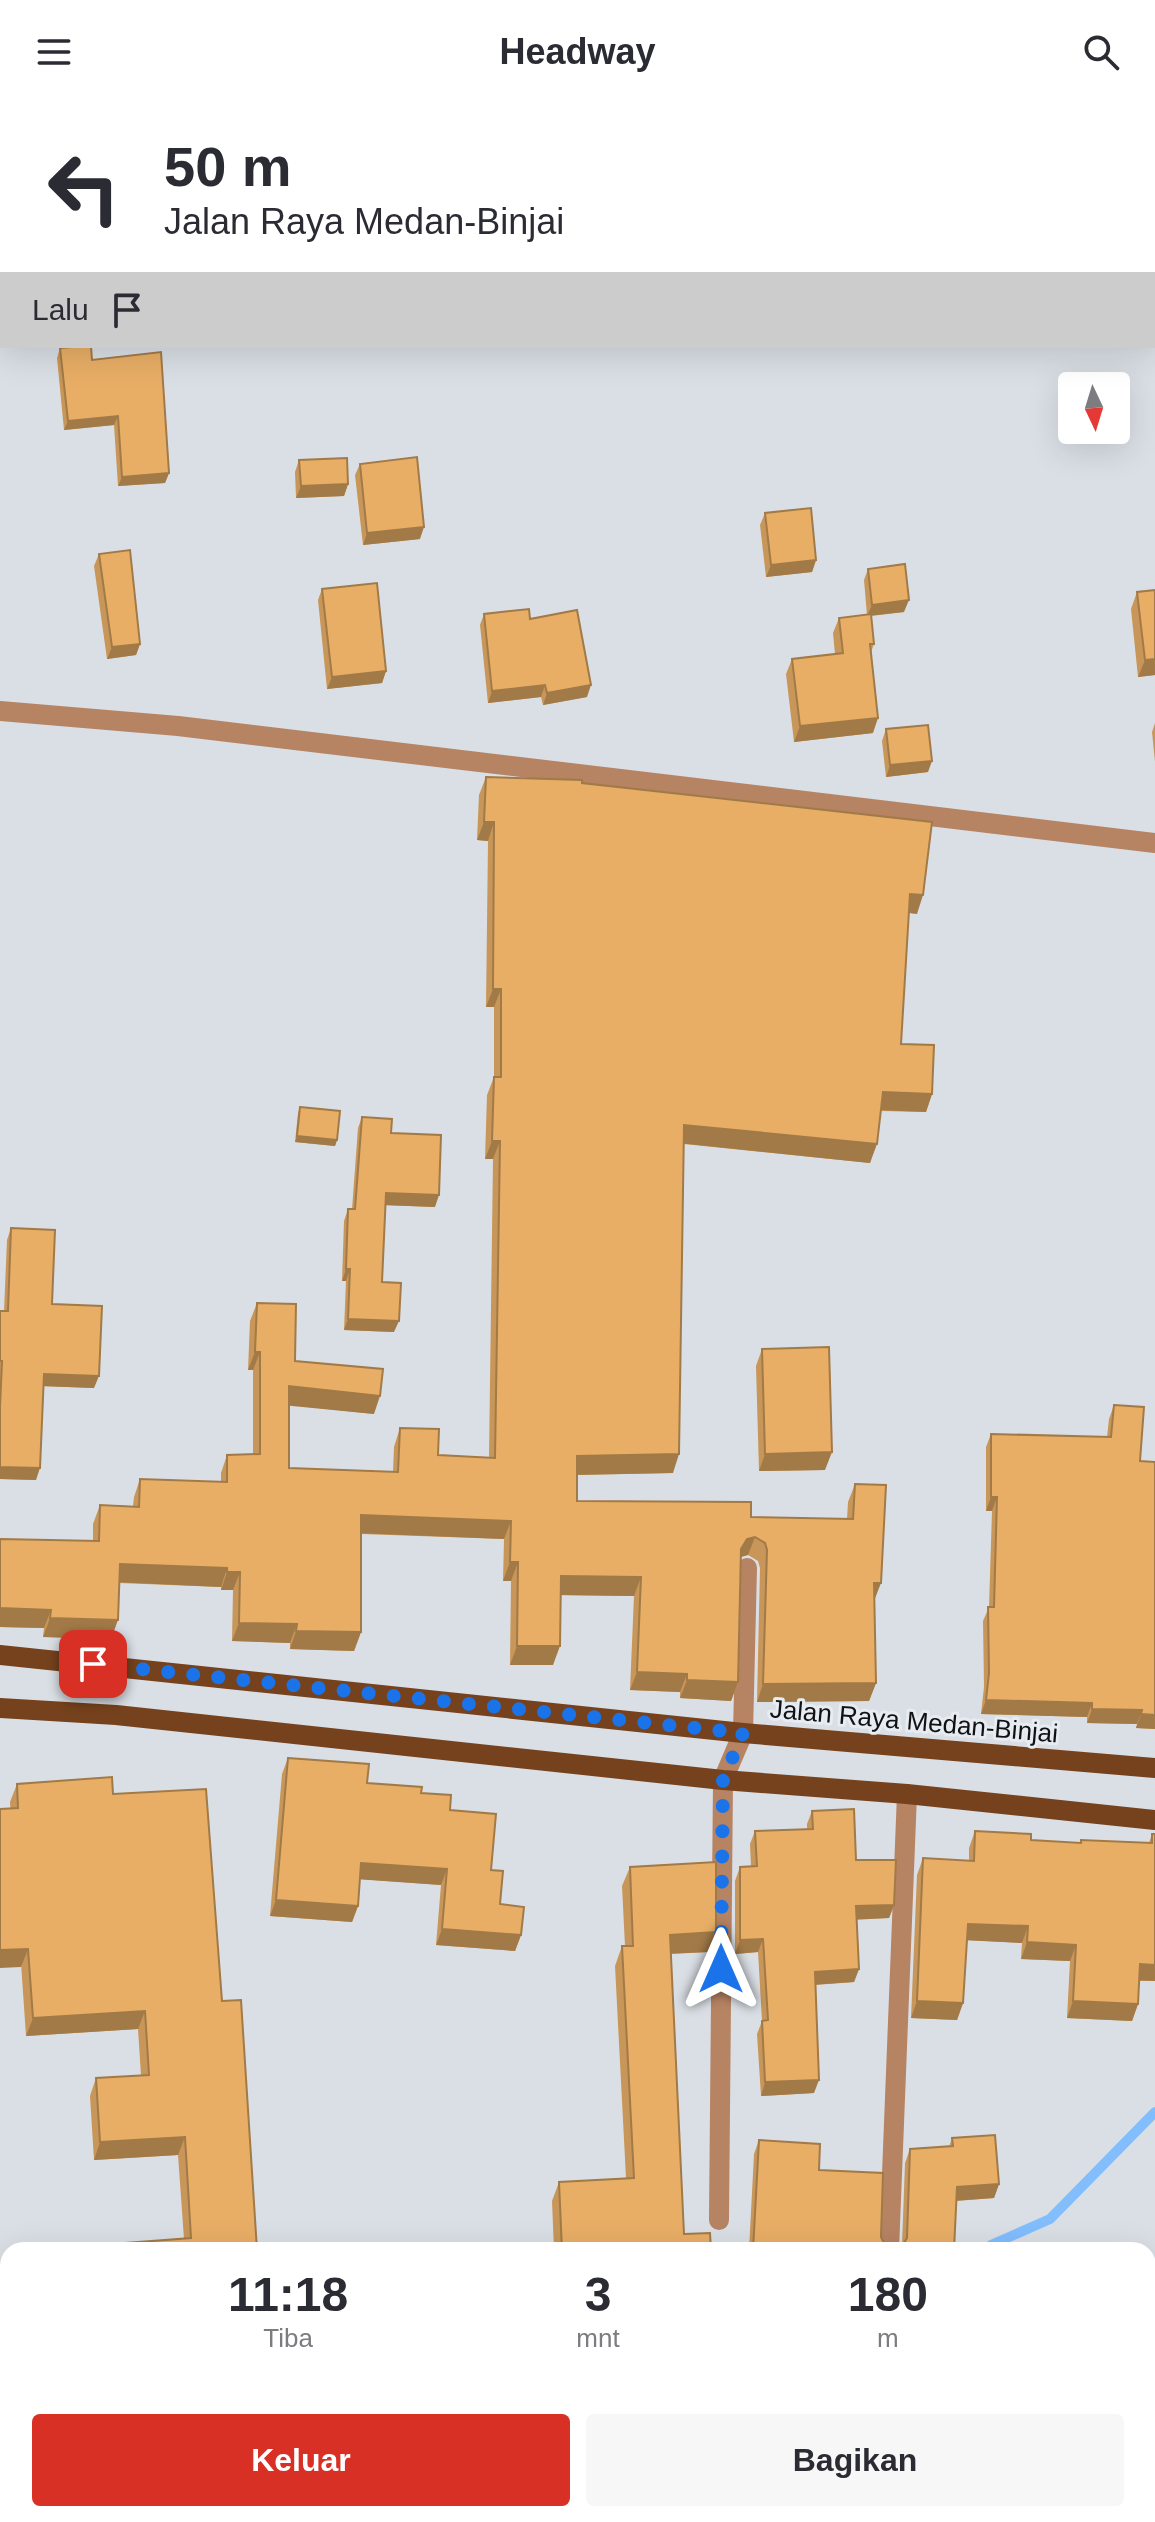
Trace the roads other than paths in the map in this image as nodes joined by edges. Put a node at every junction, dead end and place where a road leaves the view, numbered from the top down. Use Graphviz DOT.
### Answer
graph roads {
  1 [pos="0,711"];
  2 [pos="1155,843"];
  3 [pos="747,1568"];
  4 [pos="0,1655"];
  5 [pos="0,1708"];
  6 [pos="743,1733"];
  7 [pos="1155,1768"];
  8 [pos="723,1780"];
  9 [pos="907,1794"];
  10 [pos="1155,1820"];
  11 [pos="719,2220"];
  12 [pos="889,2242"];
  1 -- 2 [label="street"];
  3 -- 6 [label="street"];
  4 -- 6 [label="main road, Jalan Raya Medan-Binjai"];
  5 -- 8 [label="main road"];
  6 -- 7 [label="main road, Jalan Raya Medan-Binjai"];
  6 -- 8 [label="street"];
  8 -- 9 [label="main road"];
  8 -- 11 [label="street"];
  9 -- 10 [label="main road"];
  9 -- 12 [label="street"];
}
